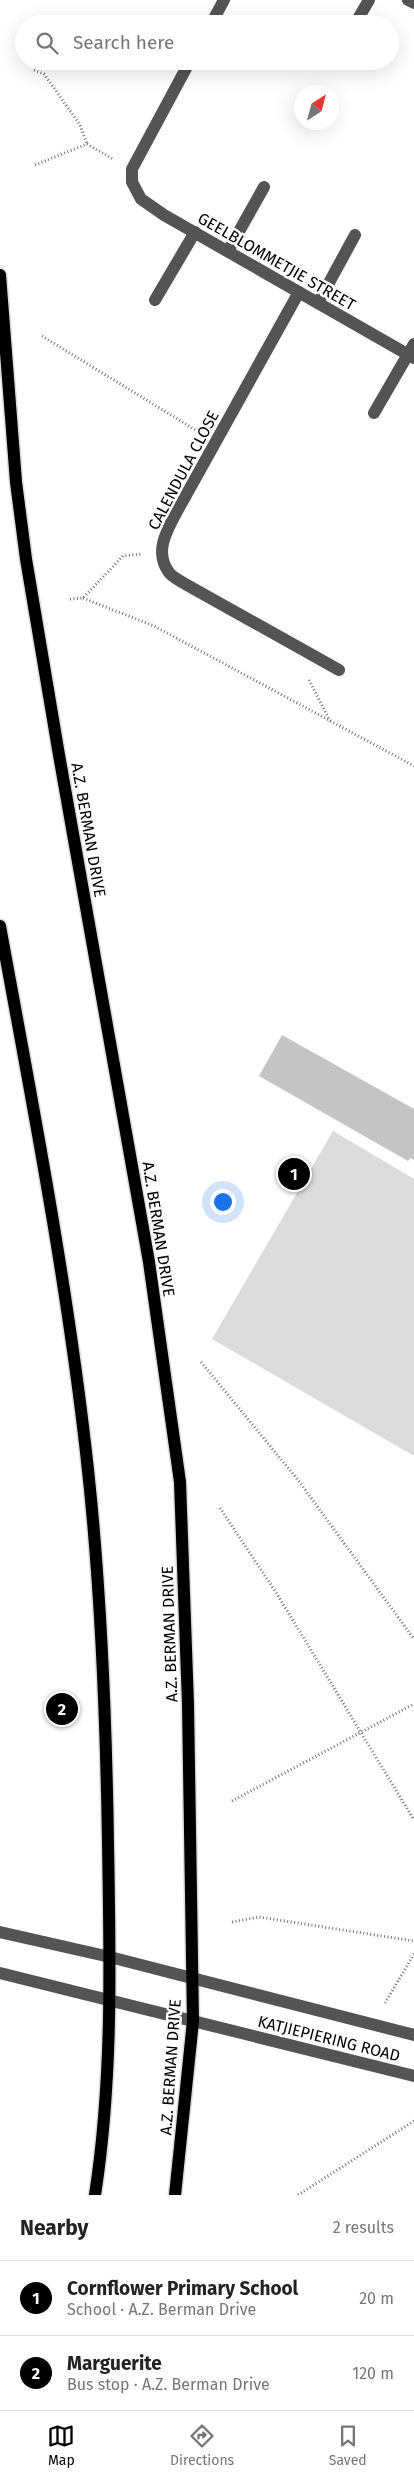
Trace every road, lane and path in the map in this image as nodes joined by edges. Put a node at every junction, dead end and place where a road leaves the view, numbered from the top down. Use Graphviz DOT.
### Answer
graph roads {
  1 [pos="224,0"];
  2 [pos="369,0"];
  3 [pos="408,0"];
  4 [pos="414,3"];
  5 [pos="216,15"];
  6 [pos="360,15"];
  7 [pos="34,70"];
  8 [pos="185,70"];
  9 [pos="87,144"];
  10 [pos="35,165"];
  11 [pos="132,176"];
  12 [pos="264,187"];
  13 [pos="195,232"];
  14 [pos="355,235"];
  15 [pos="228,252"];
  16 [pos="0,275"];
  17 [pos="299,292"];
  18 [pos="155,300"];
  19 [pos="318,303"];
  20 [pos="42,336"];
  21 [pos="412,352"];
  22 [pos="374,413"];
  23 [pos="216,442"];
  24 [pos="161,551"];
  25 [pos="83,598"];
  26 [pos="70,600"];
  27 [pos="299,648"];
  28 [pos="339,670"];
  29 [pos="330,721"];
  30 [pos="414,766"];
  31 [pos="0,926"];
  32 [pos="201,1362"];
  33 [pos="220,1508"];
  34 [pos="414,1638"];
  35 [pos="414,1704"];
  36 [pos="362,1732"];
  37 [pos="232,1801"];
  38 [pos="414,1820"];
  39 [pos="232,1922"];
  40 [pos="0,1932"];
  41 [pos="414,1941"];
  42 [pos="414,1954"];
  43 [pos="110,1957"];
  44 [pos="0,1973"];
  45 [pos="192,1978"];
  46 [pos="110,2001"];
  47 [pos="385,2003"];
  48 [pos="192,2021"];
  49 [pos="414,2034"];
  50 [pos="414,2076"];
  51 [pos="414,2121"];
  52 [pos="95,2195"];
  53 [pos="175,2195"];
  54 [pos="298,2195"];
  1 -- 5 [label="street"];
  2 -- 6 [label="street"];
  3 -- 4 [label="street"];
  7 -- 9 [label="path"];
  8 -- 11 [label="street"];
  9 -- 10 [label="path"];
  9 -- 11 [label="path"];
  11 -- 13 [label="street, GEELBLOMMETJIE STREET"];
  12 -- 15 [label="street"];
  13 -- 15 [label="street, GEELBLOMMETJIE STREET"];
  13 -- 18 [label="street"];
  14 -- 19 [label="street"];
  15 -- 17 [label="street, GEELBLOMMETJIE STREET"];
  16 -- 45 [label="main road, A.Z. BERMAN DRIVE"];
  17 -- 19 [label="street, GEELBLOMMETJIE STREET"];
  17 -- 23 [label="street, CALENDULA CLOSE"];
  19 -- 21 [label="street, GEELBLOMMETJIE STREET"];
  20 -- 23 [label="path"];
  21 -- 22 [label="street"];
  23 -- 24 [label="street, CALENDULA CLOSE"];
  24 -- 25 [label="path"];
  24 -- 27 [label="street, CALENDULA CLOSE"];
  25 -- 26 [label="path"];
  25 -- 29 [label="path"];
  27 -- 28 [label="street, CALENDULA CLOSE"];
  27 -- 29 [label="path"];
  29 -- 30 [label="path"];
  31 -- 43 [label="main road"];
  32 -- 34 [label="path"];
  33 -- 36 [label="path"];
  35 -- 36 [label="path"];
  36 -- 37 [label="path"];
  36 -- 38 [label="path"];
  39 -- 41 [label="path"];
  40 -- 43 [label="street, KATJIEPIERING ROAD"];
  42 -- 47 [label="path"];
  43 -- 45 [label="street, KATJIEPIERING ROAD"];
  43 -- 46 [label="main road"];
  44 -- 46 [label="street, KATJIEPIERING ROAD"];
  45 -- 48 [label="main road, A.Z. BERMAN DRIVE"];
  45 -- 49 [label="street, KATJIEPIERING ROAD"];
  46 -- 48 [label="street, KATJIEPIERING ROAD"];
  46 -- 52 [label="main road"];
  48 -- 50 [label="street, KATJIEPIERING ROAD"];
  48 -- 53 [label="main road, A.Z. BERMAN DRIVE"];
  51 -- 54 [label="path"];
}
